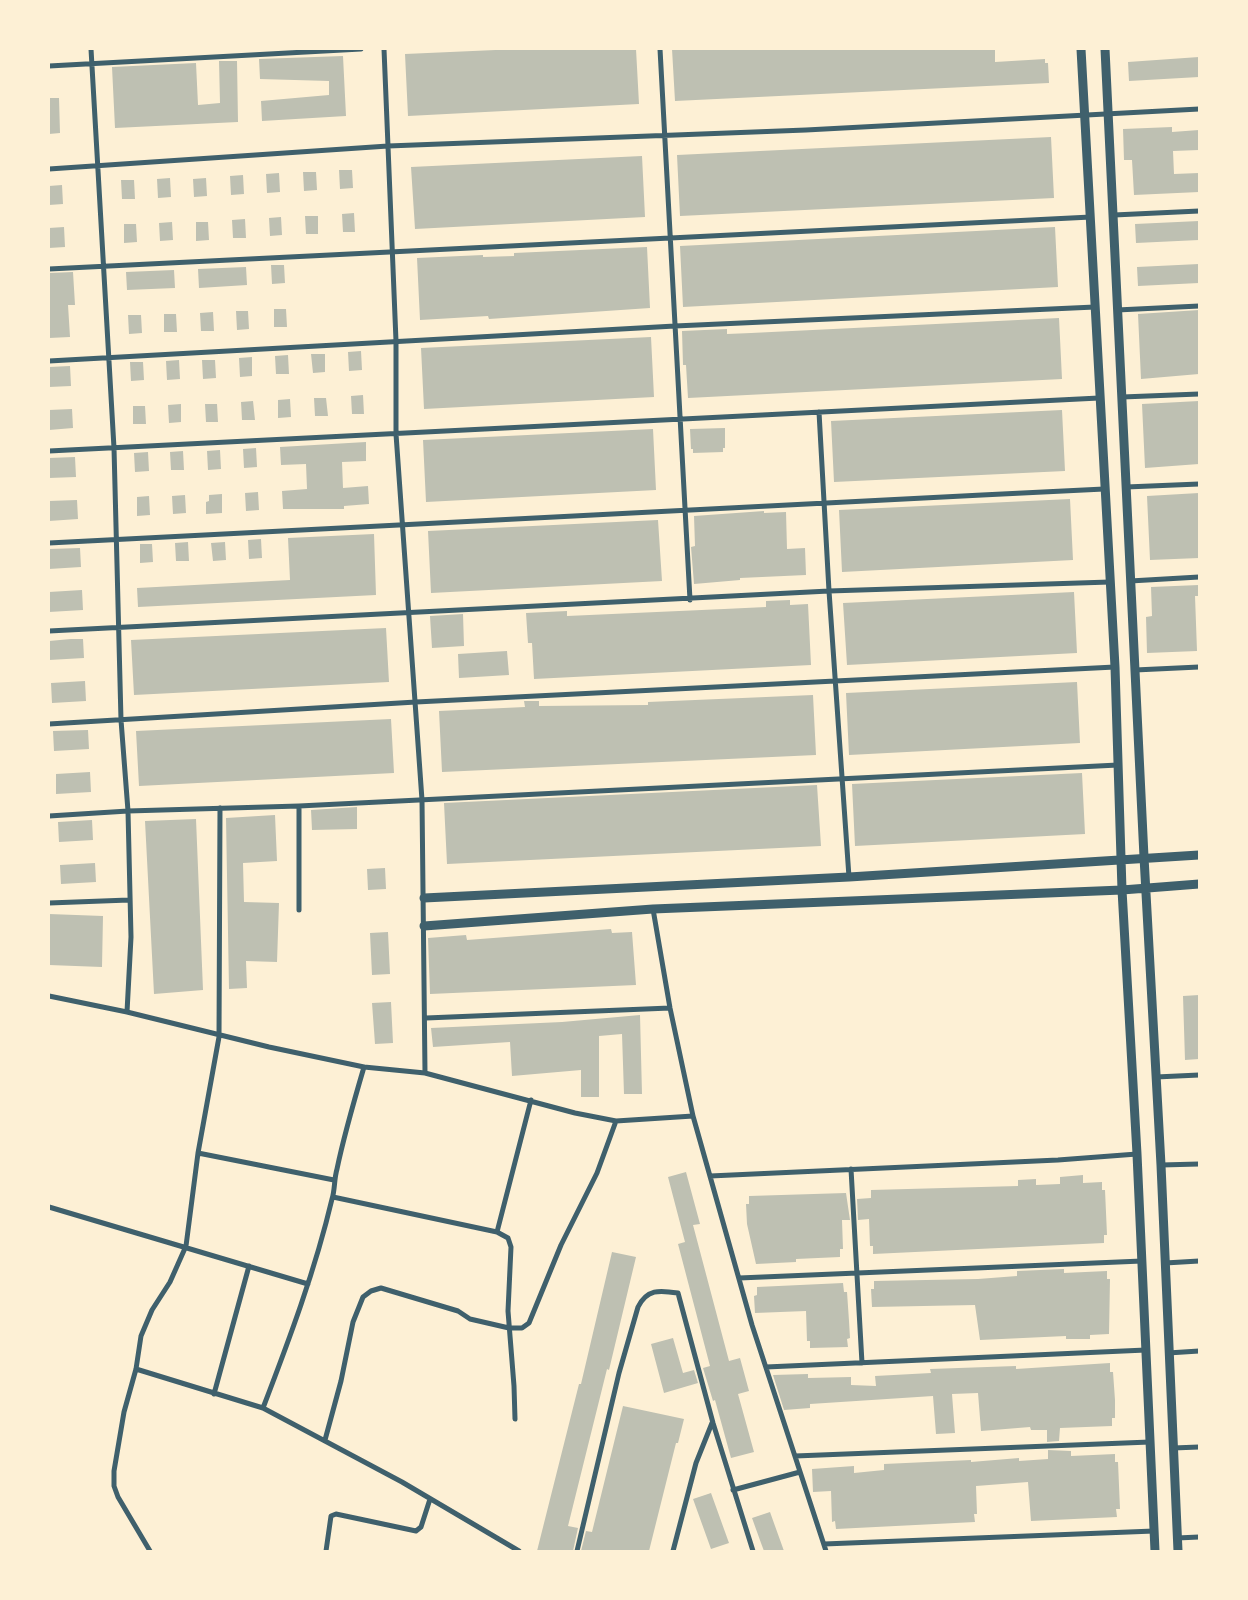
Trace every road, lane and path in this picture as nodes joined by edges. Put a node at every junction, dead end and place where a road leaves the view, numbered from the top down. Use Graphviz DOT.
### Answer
graph roads {
  1 [pos="92,49"];
  2 [pos="361,49"];
  3 [pos="384,49"];
  4 [pos="660,49"];
  5 [pos="1081,49"];
  6 [pos="1105,49"];
  7 [pos="92,64"];
  8 [pos="49,66"];
  9 [pos="1199,109"];
  10 [pos="1108,113"];
  11 [pos="1084,114"];
  12 [pos="665,136"];
  13 [pos="388,146"];
  14 [pos="99,167"];
  15 [pos="49,169"];
  16 [pos="1199,211"];
  17 [pos="1114,215"];
  18 [pos="1091,217"];
  19 [pos="670,237"];
  20 [pos="393,251"];
  21 [pos="103,266"];
  22 [pos="49,269"];
  23 [pos="1199,306"];
  24 [pos="1095,307"];
  25 [pos="1117,310"];
  26 [pos="675,326"];
  27 [pos="396,341"];
  28 [pos="109,358"];
  29 [pos="49,361"];
  30 [pos="1199,394"];
  31 [pos="1122,397"];
  32 [pos="1099,398"];
  33 [pos="819,412"];
  34 [pos="680,421"];
  35 [pos="396,434"];
  36 [pos="114,448"];
  37 [pos="49,451"];
  38 [pos="1199,484"];
  39 [pos="1126,487"];
  40 [pos="1104,489"];
  41 [pos="824,502"];
  42 [pos="684,508"];
  43 [pos="404,526"];
  44 [pos="116,540"];
  45 [pos="49,543"];
  46 [pos="1199,577"];
  47 [pos="1130,581"];
  48 [pos="1110,582"];
  49 [pos="829,591"];
  50 [pos="690,600"];
  51 [pos="410,614"];
  52 [pos="119,627"];
  53 [pos="49,631"];
  54 [pos="1199,666"];
  55 [pos="1115,667"];
  56 [pos="1135,670"];
  57 [pos="835,681"];
  58 [pos="416,702"];
  59 [pos="122,720"];
  60 [pos="49,724"];
  61 [pos="1118,765"];
  62 [pos="842,778"];
  63 [pos="422,800"];
  64 [pos="299,806"];
  65 [pos="220,808"];
  66 [pos="128,811"];
  67 [pos="49,816"];
  68 [pos="1199,855"];
  69 [pos="1144,857"];
  70 [pos="1121,859"];
  71 [pos="849,877"];
  72 [pos="1199,884"];
  73 [pos="1146,888"];
  74 [pos="1122,890"];
  75 [pos="424,898"];
  76 [pos="129,900"];
  77 [pos="49,903"];
  78 [pos="653,909"];
  79 [pos="299,910"];
  80 [pos="424,926"];
  81 [pos="49,996"];
  82 [pos="670,1008"];
  83 [pos="127,1012"];
  84 [pos="426,1018"];
  85 [pos="219,1036"];
  86 [pos="364,1067"];
  87 [pos="425,1074"];
  88 [pos="1199,1075"];
  89 [pos="1156,1077"];
  90 [pos="531,1100"];
  91 [pos="693,1116"];
  92 [pos="616,1121"];
  93 [pos="198,1153"];
  94 [pos="1137,1154"];
  95 [pos="1199,1164"];
  96 [pos="1161,1165"];
  97 [pos="851,1169"];
  98 [pos="710,1176"];
  99 [pos="334,1180"];
  100 [pos="333,1197"];
  101 [pos="49,1207"];
  102 [pos="497,1232"];
  103 [pos="186,1246"];
  104 [pos="1142,1261"];
  105 [pos="1199,1261"];
  106 [pos="1164,1263"];
  107 [pos="249,1266"];
  108 [pos="857,1273"];
  109 [pos="739,1278"];
  110 [pos="308,1284"];
  111 [pos="509,1328"];
  112 [pos="1146,1350"];
  113 [pos="1199,1351"];
  114 [pos="1168,1352"];
  115 [pos="862,1363"];
  116 [pos="766,1368"];
  117 [pos="136,1369"];
  118 [pos="214,1394"];
  119 [pos="263,1408"];
  120 [pos="515,1418"];
  121 [pos="713,1423"];
  122 [pos="325,1440"];
  123 [pos="1150,1442"];
  124 [pos="1199,1447"];
  125 [pos="1173,1448"];
  126 [pos="795,1456"];
  127 [pos="800,1472"];
  128 [pos="733,1490"];
  129 [pos="430,1498"];
  130 [pos="1154,1531"];
  131 [pos="1199,1537"];
  132 [pos="1177,1538"];
  133 [pos="824,1544"];
  134 [pos="150,1551"];
  135 [pos="326,1551"];
  136 [pos="519,1551"];
  137 [pos="576,1551"];
  138 [pos="673,1551"];
  139 [pos="753,1551"];
  140 [pos="826,1551"];
  141 [pos="1155,1551"];
  142 [pos="1178,1551"];
  1 -- 7 [label="street"];
  2 -- 7 [label="street"];
  3 -- 13 [label="street"];
  4 -- 12 [label="street"];
  5 -- 11 [label="street"];
  6 -- 10 [label="street"];
  7 -- 8 [label="street"];
  7 -- 14 [label="street"];
  9 -- 10 [label="street"];
  10 -- 11 [label="street"];
  10 -- 17 [label="street"];
  11 -- 12 [label="street"];
  11 -- 18 [label="street"];
  12 -- 13 [label="street"];
  12 -- 19 [label="street"];
  13 -- 14 [label="street"];
  13 -- 20 [label="street"];
  14 -- 15 [label="street"];
  14 -- 21 [label="street"];
  16 -- 17 [label="street"];
  17 -- 25 [label="street"];
  18 -- 19 [label="street"];
  18 -- 24 [label="street"];
  19 -- 20 [label="street"];
  19 -- 26 [label="street"];
  20 -- 21 [label="street"];
  20 -- 27 [label="street"];
  21 -- 22 [label="street"];
  21 -- 28 [label="street"];
  23 -- 25 [label="street"];
  24 -- 26 [label="street"];
  24 -- 32 [label="street"];
  25 -- 31 [label="street"];
  26 -- 27 [label="street"];
  26 -- 34 [label="street"];
  27 -- 28 [label="street"];
  27 -- 35 [label="street"];
  28 -- 29 [label="street"];
  28 -- 36 [label="street"];
  30 -- 31 [label="street"];
  31 -- 39 [label="street"];
  32 -- 33 [label="street"];
  32 -- 40 [label="street"];
  33 -- 34 [label="street"];
  33 -- 41 [label="street"];
  34 -- 35 [label="street"];
  34 -- 42 [label="street"];
  35 -- 36 [label="street"];
  35 -- 43 [label="street"];
  36 -- 37 [label="street"];
  36 -- 44 [label="street"];
  38 -- 39 [label="street"];
  39 -- 47 [label="street"];
  40 -- 41 [label="street"];
  40 -- 48 [label="street"];
  41 -- 42 [label="street"];
  41 -- 49 [label="street"];
  42 -- 43 [label="street"];
  42 -- 50 [label="street"];
  43 -- 44 [label="street"];
  43 -- 51 [label="street"];
  44 -- 45 [label="street"];
  44 -- 52 [label="street"];
  46 -- 47 [label="street"];
  47 -- 56 [label="street"];
  48 -- 49 [label="street"];
  48 -- 55 [label="street"];
  49 -- 50 [label="street"];
  49 -- 57 [label="street"];
  50 -- 51 [label="street"];
  51 -- 52 [label="street"];
  51 -- 58 [label="street"];
  52 -- 53 [label="street"];
  52 -- 59 [label="street"];
  54 -- 56 [label="street"];
  55 -- 57 [label="street"];
  55 -- 61 [label="street"];
  56 -- 69 [label="street"];
  57 -- 58 [label="street"];
  57 -- 62 [label="street"];
  58 -- 59 [label="street"];
  58 -- 63 [label="street"];
  59 -- 60 [label="street"];
  59 -- 66 [label="street"];
  61 -- 62 [label="street"];
  61 -- 70 [label="street"];
  62 -- 63 [label="street"];
  62 -- 71 [label="street"];
  63 -- 64 [label="street"];
  63 -- 75 [label="street"];
  64 -- 65 [label="street"];
  64 -- 79 [label="street"];
  65 -- 66 [label="street"];
  65 -- 85 [label="street"];
  66 -- 67 [label="street"];
  66 -- 76 [label="street"];
  68 -- 69 [label="street"];
  69 -- 70 [label="street"];
  69 -- 73 [label="street"];
  70 -- 71 [label="street"];
  70 -- 74 [label="street"];
  71 -- 75 [label="street"];
  72 -- 73 [label="street"];
  73 -- 74 [label="street"];
  73 -- 89 [label="street"];
  74 -- 78 [label="street"];
  74 -- 94 [label="street"];
  75 -- 80 [label="street"];
  76 -- 77 [label="street"];
  76 -- 83 [label="street"];
  78 -- 80 [label="street"];
  78 -- 82 [label="street"];
  80 -- 84 [label="street"];
  81 -- 83 [label="street"];
  82 -- 84 [label="street"];
  82 -- 91 [label="street"];
  83 -- 85 [label="street"];
  84 -- 87 [label="street"];
  85 -- 86 [label="street"];
  85 -- 93 [label="street"];
  86 -- 87 [label="street"];
  86 -- 99 [label="street"];
  87 -- 90 [label="street"];
  88 -- 89 [label="street"];
  89 -- 96 [label="street"];
  90 -- 92 [label="street"];
  90 -- 102 [label="street"];
  91 -- 92 [label="street"];
  91 -- 98 [label="street"];
  92 -- 111 [label="street"];
  93 -- 99 [label="street"];
  93 -- 103 [label="street"];
  94 -- 97 [label="street"];
  94 -- 104 [label="street"];
  95 -- 96 [label="street"];
  96 -- 106 [label="street"];
  97 -- 98 [label="street"];
  97 -- 108 [label="street"];
  98 -- 109 [label="street"];
  99 -- 100 [label="street"];
  100 -- 102 [label="street"];
  100 -- 110 [label="street"];
  101 -- 103 [label="street"];
  102 -- 111 [label="street"];
  103 -- 107 [label="street"];
  103 -- 117 [label="street"];
  104 -- 108 [label="street"];
  104 -- 112 [label="street"];
  105 -- 106 [label="street"];
  106 -- 114 [label="street"];
  107 -- 110 [label="street"];
  107 -- 118 [label="street"];
  108 -- 109 [label="street"];
  108 -- 115 [label="street"];
  109 -- 116 [label="street"];
  110 -- 119 [label="street"];
  111 -- 120 [label="street"];
  111 -- 122 [label="street"];
  112 -- 115 [label="street"];
  112 -- 123 [label="street"];
  113 -- 114 [label="street"];
  114 -- 125 [label="street"];
  115 -- 116 [label="street"];
  116 -- 126 [label="street"];
  117 -- 118 [label="street"];
  117 -- 134 [label="street"];
  118 -- 119 [label="street"];
  119 -- 122 [label="street"];
  121 -- 128 [label="street"];
  121 -- 137 [label="street"];
  121 -- 138 [label="street"];
  122 -- 129 [label="street"];
  123 -- 126 [label="street"];
  123 -- 130 [label="street"];
  124 -- 125 [label="street"];
  125 -- 132 [label="street"];
  126 -- 127 [label="street"];
  127 -- 128 [label="street"];
  127 -- 133 [label="street"];
  128 -- 139 [label="street"];
  129 -- 135 [label="street"];
  129 -- 136 [label="street"];
  130 -- 133 [label="street"];
  130 -- 141 [label="street"];
  131 -- 132 [label="street"];
  132 -- 142 [label="street"];
  133 -- 140 [label="street"];
}
